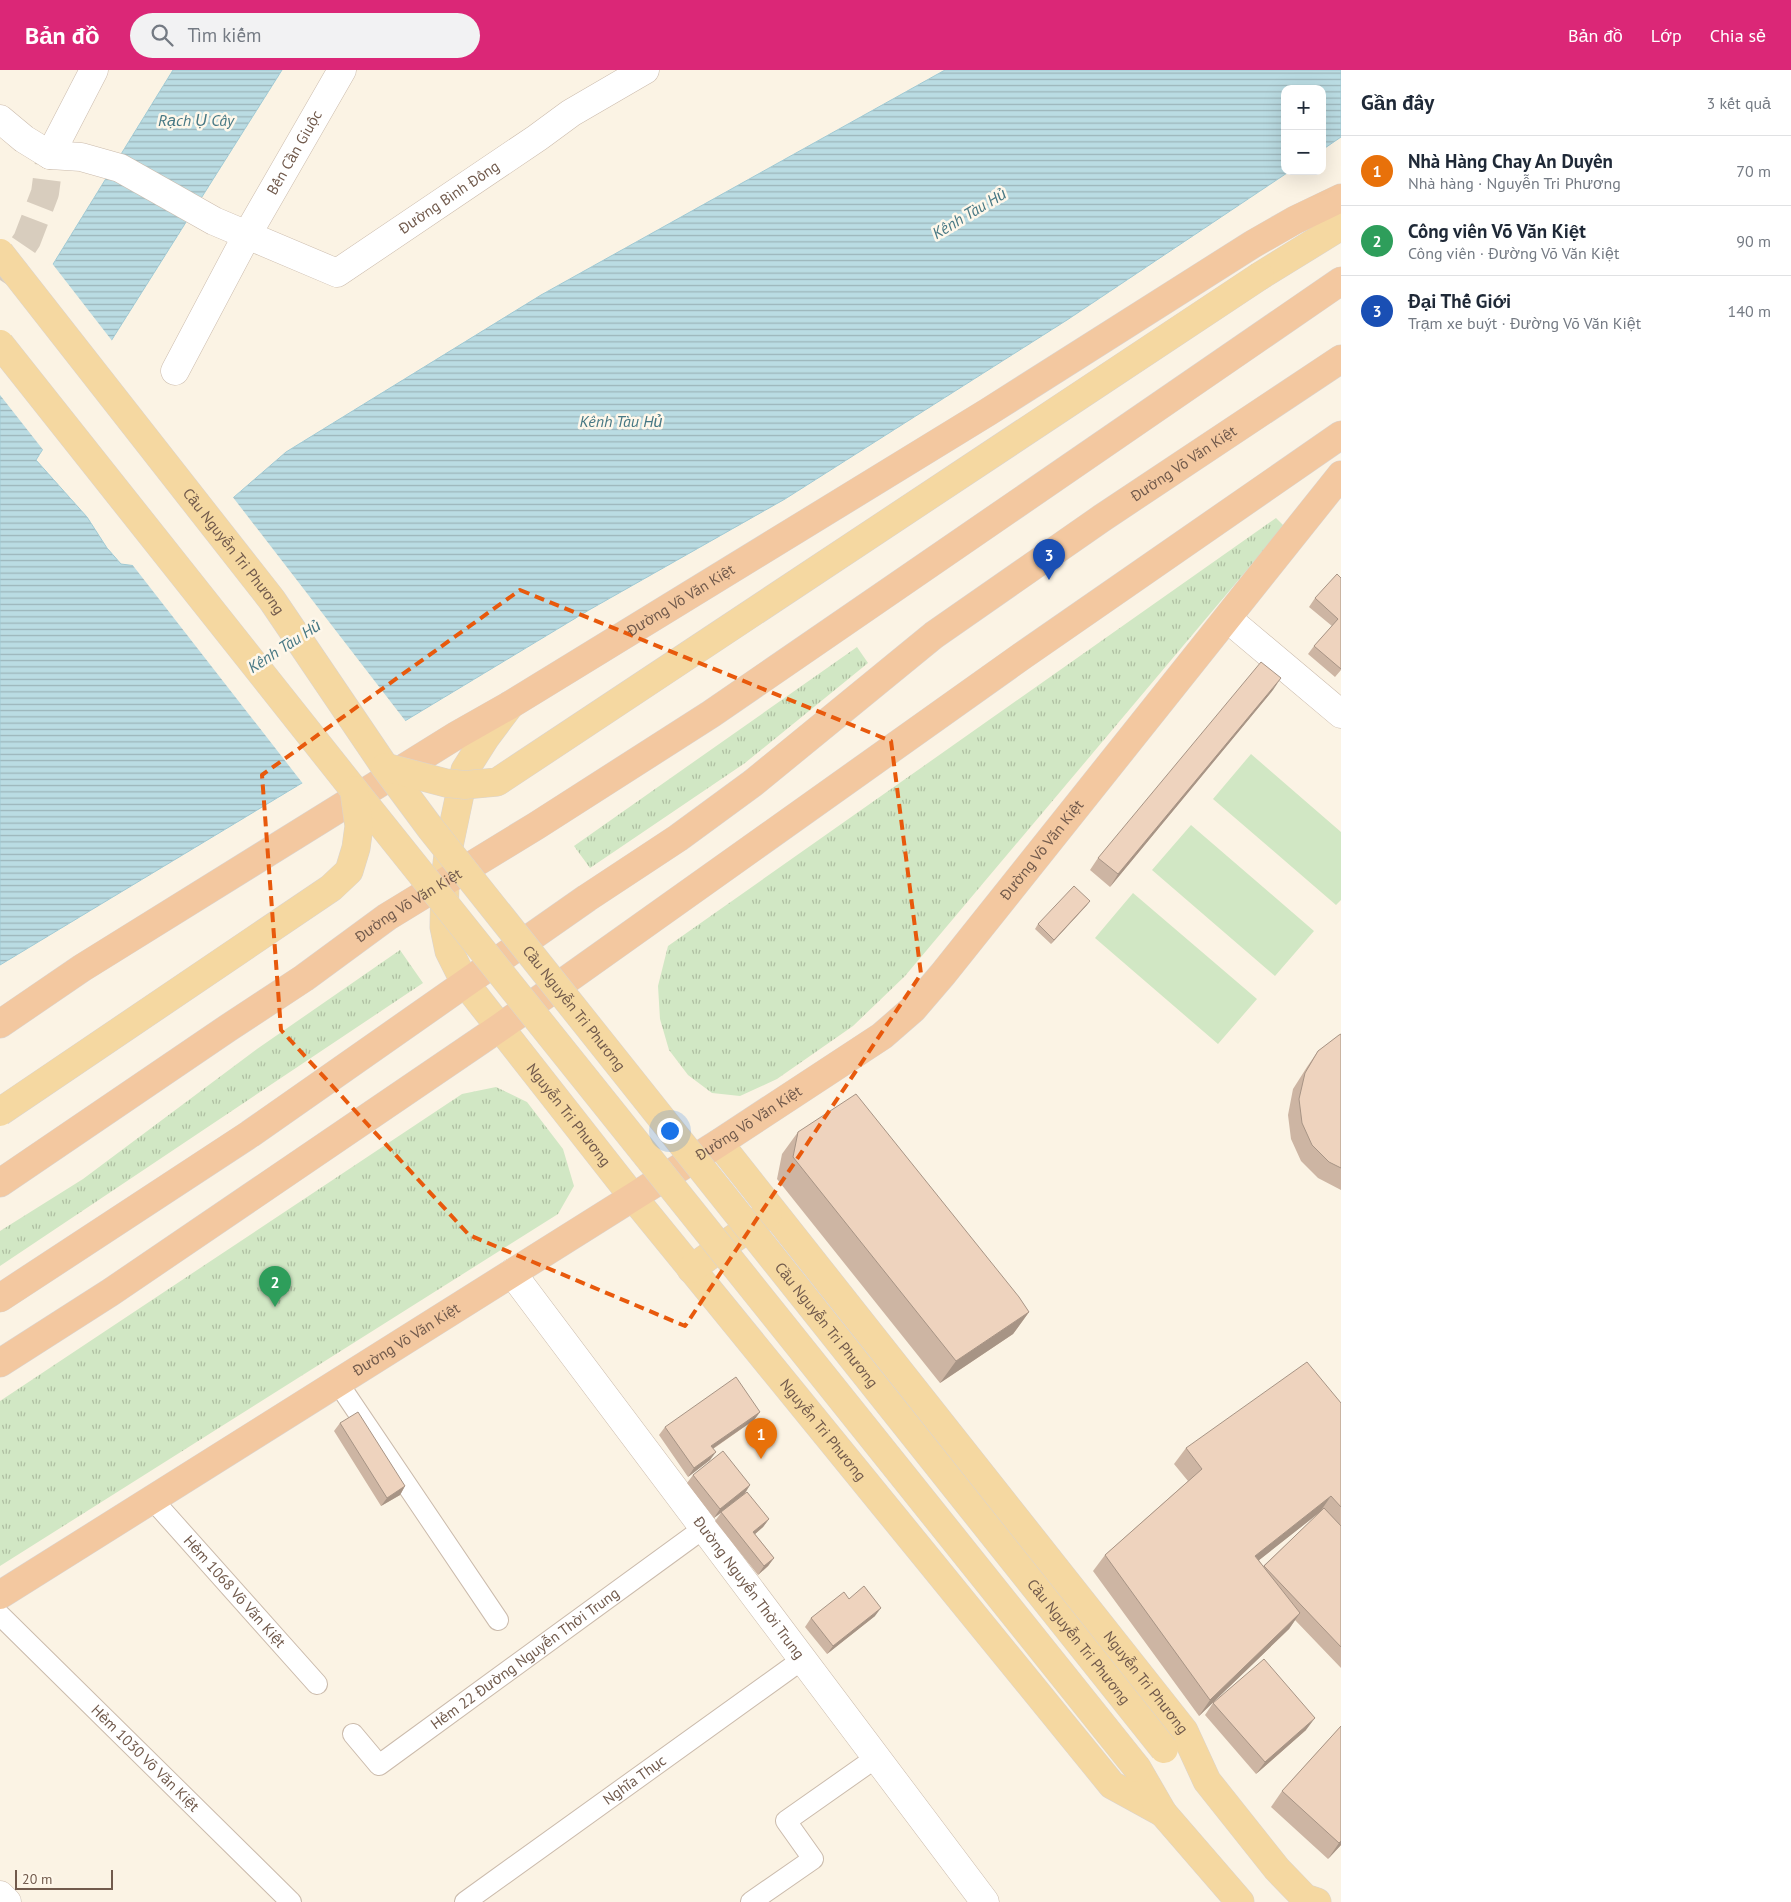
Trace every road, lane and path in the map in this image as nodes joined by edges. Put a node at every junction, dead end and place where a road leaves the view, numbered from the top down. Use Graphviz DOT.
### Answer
graph roads {
  1 [pos="94,70"];
  2 [pos="342,70"];
  3 [pos="645,70"];
  4 [pos="0,119"];
  5 [pos="50,154"];
  6 [pos="1341,198"];
  7 [pos="1341,226"];
  8 [pos="247,235"];
  9 [pos="0,253"];
  10 [pos="1341,281"];
  11 [pos="0,344"];
  12 [pos="1341,359"];
  13 [pos="175,371"];
  14 [pos="1341,435"];
  15 [pos="1341,475"];
  16 [pos="1228,619"];
  17 [pos="510,705"];
  18 [pos="1341,714"];
  19 [pos="385,767"];
  20 [pos="354,790"];
  21 [pos="445,881"];
  22 [pos="465,983"];
  23 [pos="0,1024"];
  24 [pos="499,1028"];
  25 [pos="0,1112"];
  26 [pos="719,1143"];
  27 [pos="0,1183"];
  28 [pos="633,1197"];
  29 [pos="771,1211"];
  30 [pos="691,1268"];
  31 [pos="512,1273"];
  32 [pos="0,1298"];
  33 [pos="0,1363"];
  34 [pos="338,1383"];
  35 [pos="152,1499"];
  36 [pos="704,1528"];
  37 [pos="0,1595"];
  38 [pos="0,1615"];
  39 [pos="498,1620"];
  40 [pos="803,1659"];
  41 [pos="317,1684"];
  42 [pos="353,1734"];
  43 [pos="1164,1749"];
  44 [pos="877,1757"];
  45 [pos="1208,1781"];
  46 [pos="1163,1813"];
  47 [pos="0,1895"];
  48 [pos="7,1902"];
  49 [pos="291,1902"];
  50 [pos="465,1902"];
  51 [pos="751,1902"];
  52 [pos="986,1902"];
  53 [pos="1240,1902"];
  54 [pos="1316,1902"];
  1 -- 5 [label="street"];
  2 -- 8 [label="street, Bến Cần Giuộc"];
  3 -- 8 [label="street, Đường Bình Đông"];
  4 -- 5 [label="street"];
  5 -- 8 [label="street"];
  6 -- 17 [label="highway, Đường Võ Văn Kiệt"];
  7 -- 19 [label="main road, bridge"];
  8 -- 13 [label="street, Bến Cần Giuộc"];
  9 -- 19 [label="main road, Cầu Nguyễn Tri Phương, bridge"];
  10 -- 21 [label="highway, Đường Võ Văn Kiệt"];
  11 -- 20 [label="main road, bridge"];
  12 -- 22 [label="highway, Đường Võ Văn Kiệt"];
  14 -- 24 [label="highway"];
  15 -- 16 [label="highway, Đường Võ Văn Kiệt"];
  16 -- 18 [label="street"];
  16 -- 26 [label="highway, Đường Võ Văn Kiệt"];
  17 -- 21 [label="main road, Nguyễn Tri Phương"];
  17 -- 23 [label="highway, Đường Võ Văn Kiệt"];
  19 -- 43 [label="main road, Cầu Nguyễn Tri Phương, bridge"];
  20 -- 25 [label="main road, bridge"];
  20 -- 46 [label="main road, Nguyễn Tri Phương, bridge"];
  21 -- 22 [label="main road, Nguyễn Tri Phương"];
  21 -- 27 [label="highway, Đường Võ Văn Kiệt"];
  22 -- 24 [label="main road, Nguyễn Tri Phương"];
  22 -- 32 [label="highway, Đường Võ Văn Kiệt"];
  24 -- 28 [label="main road, Nguyễn Tri Phương"];
  24 -- 33 [label="highway"];
  26 -- 28 [label="highway, Đường Võ Văn Kiệt"];
  26 -- 29 [label="main road, Nguyễn Tri Phương"];
  28 -- 30 [label="main road, Nguyễn Tri Phương"];
  28 -- 31 [label="highway, Đường Võ Văn Kiệt"];
  29 -- 30 [label="main road"];
  29 -- 45 [label="main road, Nguyễn Tri Phương"];
  30 -- 46 [label="main road, Nguyễn Tri Phương"];
  31 -- 34 [label="highway, Đường Võ Văn Kiệt"];
  31 -- 36 [label="street, Đường Nguyễn Thời Trung"];
  34 -- 35 [label="highway, Đường Võ Văn Kiệt"];
  34 -- 39 [label="lane"];
  35 -- 37 [label="highway, Đường Võ Văn Kiệt"];
  35 -- 41 [label="lane, Hẻm 1068 Võ Văn Kiệt"];
  36 -- 40 [label="street, Đường Nguyễn Thời Trung"];
  36 -- 42 [label="lane, Hẻm 22 Đường Nguyễn Thời Trung"];
  38 -- 49 [label="lane, Hẻm 1030 Võ Văn Kiệt"];
  40 -- 44 [label="street, Đường Nguyễn Thời Trung"];
  40 -- 50 [label="lane, Nghĩa Thục"];
  43 -- 45 [label="main road, Nguyễn Tri Phương"];
  44 -- 51 [label="lane"];
  44 -- 52 [label="street, Đường Nguyễn Thời Trung"];
  45 -- 54 [label="main road, Nguyễn Tri Phương"];
  46 -- 53 [label="main road, Nguyễn Tri Phương"];
  47 -- 48 [label="street"];
}
